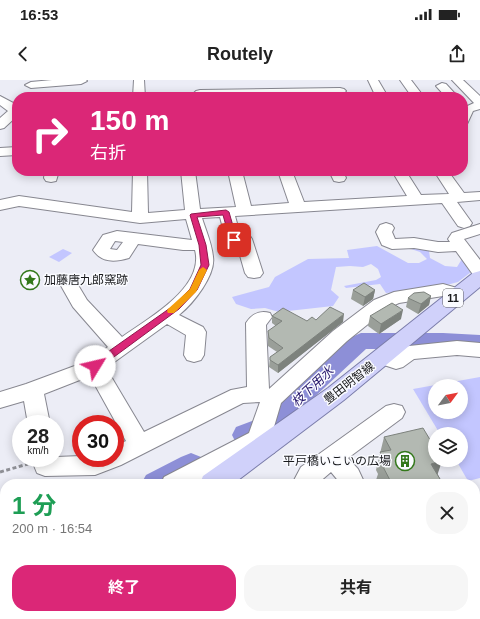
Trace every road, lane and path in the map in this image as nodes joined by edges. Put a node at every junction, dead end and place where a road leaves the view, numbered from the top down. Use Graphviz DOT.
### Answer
graph roads {
  1 [pos="81,80"];
  2 [pos="139,80"];
  3 [pos="197,80"];
  4 [pos="299,80"];
  5 [pos="373,80"];
  6 [pos="405,80"];
  7 [pos="457,80"];
  8 [pos="31,82"];
  9 [pos="442,86"];
  10 [pos="340,89"];
  11 [pos="302,91"];
  12 [pos="29,92"];
  13 [pos="139,92"];
  14 [pos="199,92"];
  15 [pos="276,92"];
  16 [pos="379,92"];
  17 [pos="414,92"];
  18 [pos="447,92"];
  19 [pos="0,99"];
  20 [pos="479,102"];
  21 [pos="12,107"];
  22 [pos="468,109"];
  23 [pos="12,114"];
  24 [pos="0,125"];
  25 [pos="12,151"];
  26 [pos="0,152"];
  27 [pos="140,176"];
  28 [pos="189,176"];
  29 [pos="236,176"];
  30 [pos="288,176"];
  31 [pos="402,176"];
  32 [pos="444,176"];
  33 [pos="480,196"];
  34 [pos="453,198"];
  35 [pos="417,201"];
  36 [pos="0,205"];
  37 [pos="298,207"];
  38 [pos="245,211"];
  39 [pos="226,212"];
  40 [pos="193,215"];
  41 [pos="140,218"];
  42 [pos="464,223"];
  43 [pos="386,228"];
  44 [pos="480,229"];
  45 [pos="133,238"];
  46 [pos="202,245"];
  47 [pos="460,246"];
  48 [pos="480,272"];
  49 [pos="254,273"];
  50 [pos="480,277"];
  51 [pos="68,284"];
  52 [pos="458,294"];
  53 [pos="165,315"];
  54 [pos="263,317"];
  55 [pos="120,348"];
  56 [pos="480,350"];
  57 [pos="384,355"];
  58 [pos="194,356"];
  59 [pos="95,366"];
  60 [pos="33,390"];
  61 [pos="0,400"];
  62 [pos="394,412"];
  63 [pos="37,415"];
  64 [pos="264,422"];
  65 [pos="139,444"];
  66 [pos="124,452"];
  67 [pos="333,457"];
  68 [pos="17,467"];
  69 [pos="0,472"];
  70 [pos="182,479"];
  71 [pos="223,479"];
  72 [pos="307,479"];
  73 [pos="350,479"];
  1 -- 8 [label="street"];
  2 -- 13 [label="street"];
  3 -- 14 [label="street"];
  4 -- 11 [label="street"];
  5 -- 16 [label="street"];
  6 -- 17 [label="street"];
  7 -- 20 [label="street"];
  8 -- 12 [label="street"];
  9 -- 18 [label="street"];
  10 -- 11 [label="street"];
  11 -- 15 [label="street"];
  19 -- 21 [label="street"];
  20 -- 22 [label="street"];
  23 -- 24 [label="street"];
  25 -- 26 [label="street"];
  27 -- 41 [label="street"];
  28 -- 40 [label="street"];
  29 -- 38 [label="street"];
  30 -- 37 [label="street"];
  31 -- 35 [label="street"];
  32 -- 34 [label="street"];
  33 -- 34 [label="street"];
  34 -- 35 [label="street"];
  34 -- 42 [label="street"];
  35 -- 37 [label="street"];
  36 -- 41 [label="street"];
  37 -- 38 [label="street"];
  38 -- 39 [label="street"];
  39 -- 40 [label="street"];
  39 -- 49 [label="street"];
  40 -- 41 [label="street"];
  40 -- 46 [label="street"];
  43 -- 47 [label="street"];
  44 -- 47 [label="street"];
  45 -- 46 [label="street"];
  46 -- 53 [label="street"];
  47 -- 48 [label="street"];
  50 -- 52 [label="main road, 豊田明智線 / 11"];
  51 -- 55 [label="street"];
  52 -- 57 [label="main road, 豊田明智線 / 11"];
  52 -- 64 [label="street"];
  53 -- 55 [label="street"];
  53 -- 58 [label="street"];
  54 -- 64 [label="street"];
  55 -- 59 [label="street"];
  56 -- 57 [label="street"];
  57 -- 64 [label="main road, 豊田明智線 / 11"];
  59 -- 60 [label="street"];
  59 -- 65 [label="street"];
  60 -- 61 [label="street"];
  60 -- 63 [label="street"];
  62 -- 67 [label="street"];
  64 -- 65 [label="street"];
  64 -- 70 [label="street"];
  64 -- 71 [label="main road, 豊田明智線 / 11"];
  65 -- 66 [label="street"];
  67 -- 72 [label="street"];
  67 -- 73 [label="street"];
  68 -- 69 [label="path"];
}
